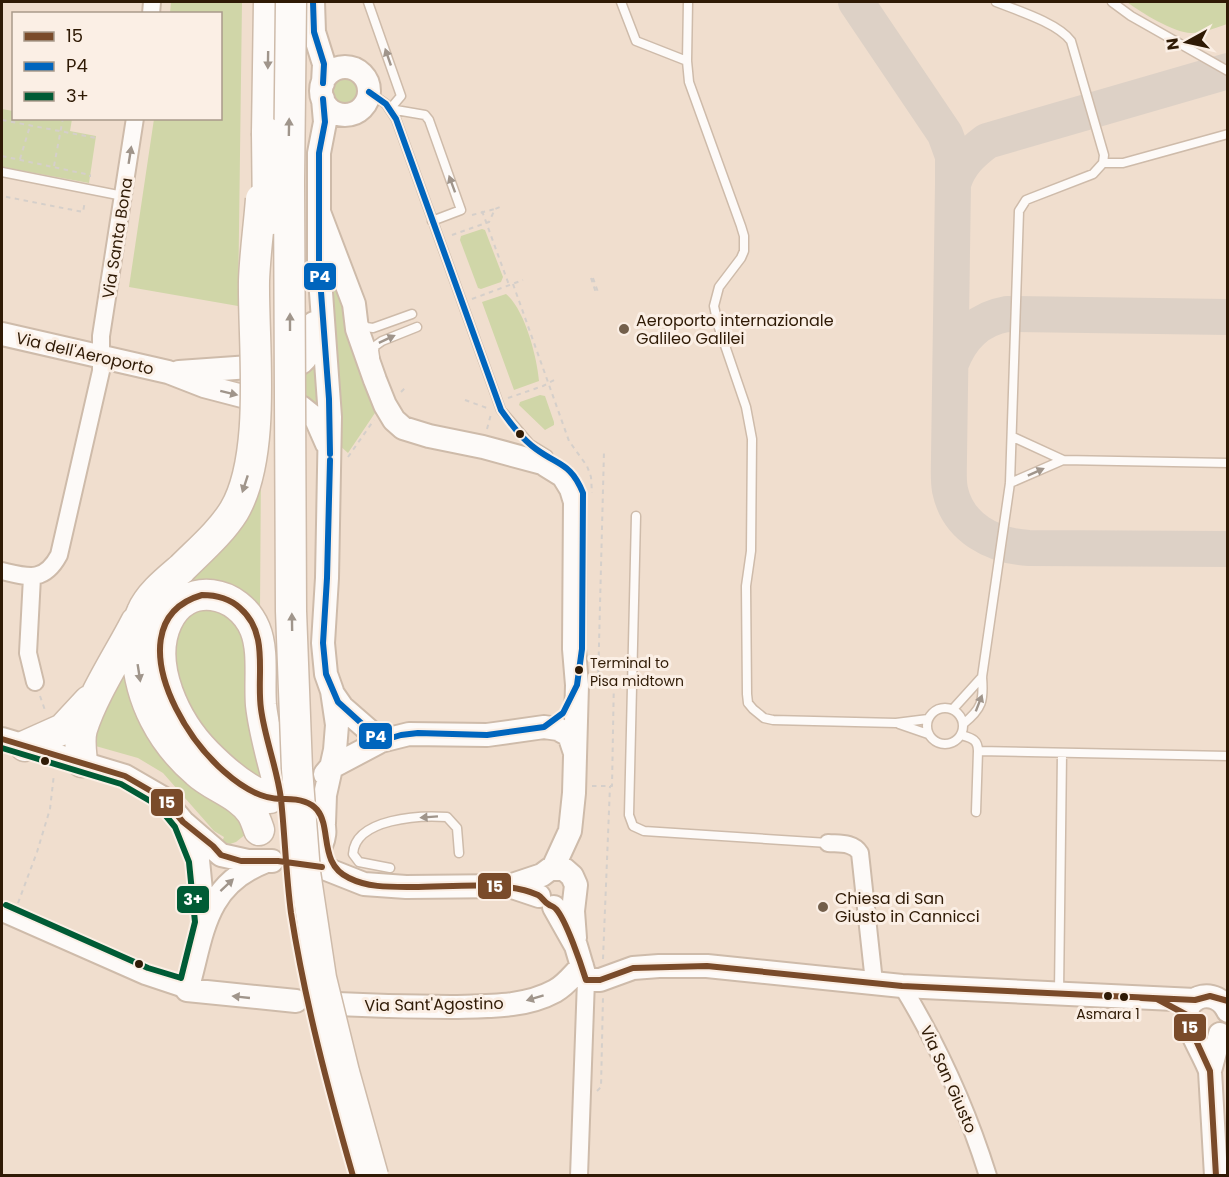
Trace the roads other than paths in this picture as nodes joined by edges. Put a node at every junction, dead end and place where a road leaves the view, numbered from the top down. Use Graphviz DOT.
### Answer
graph roads {
  1 [pos="269,2"];
  2 [pos="291,2"];
  3 [pos="314,2"];
  4 [pos="368,2"];
  5 [pos="621,2"];
  6 [pos="688,2"];
  7 [pos="996,2"];
  8 [pos="1112,2"];
  9 [pos="687,61"];
  10 [pos="347,68"];
  11 [pos="1227,71"];
  12 [pos="323,91"];
  13 [pos="369,92"];
  14 [pos="390,109"];
  15 [pos="349,115"];
  16 [pos="135,120"];
  17 [pos="267,133"];
  18 [pos="1227,134"];
  19 [pos="1103,163"];
  20 [pos="318,171"];
  21 [pos="2,172"];
  22 [pos="123,196"];
  23 [pos="319,212"];
  24 [pos="432,221"];
  25 [pos="321,298"];
  26 [pos="354,308"];
  27 [pos="412,314"];
  28 [pos="417,327"];
  29 [pos="2,334"];
  30 [pos="102,358"];
  31 [pos="300,364"];
  32 [pos="250,367"];
  33 [pos="168,372"];
  34 [pos="250,398"];
  35 [pos="388,402"];
  36 [pos="301,406"];
  37 [pos="421,423"];
  38 [pos="453,431"];
  39 [pos="1013,437"];
  40 [pos="509,454"];
  41 [pos="335,458"];
  42 [pos="1063,460"];
  43 [pos="1227,463"];
  44 [pos="1010,483"];
  45 [pos="583,500"];
  46 [pos="636,516"];
  47 [pos="2,572"];
  48 [pos="32,577"];
  49 [pos="142,612"];
  50 [pos="982,677"];
  51 [pos="35,682"];
  52 [pos="588,684"];
  53 [pos="102,685"];
  54 [pos="332,692"];
  55 [pos="953,709"];
  56 [pos="928,719"];
  57 [pos="896,723"];
  58 [pos="963,724"];
  59 [pos="544,727"];
  60 [pos="928,734"];
  61 [pos="961,735"];
  62 [pos="381,741"];
  63 [pos="13,742"];
  64 [pos="978,752"];
  65 [pos="1062,753"];
  66 [pos="1227,756"];
  67 [pos="576,758"];
  68 [pos="69,764"];
  69 [pos="330,768"];
  70 [pos="278,809"];
  71 [pos="976,812"];
  72 [pos="183,822"];
  73 [pos="324,828"];
  74 [pos="828,843"];
  75 [pos="213,846"];
  76 [pos="459,853"];
  77 [pos="270,860"];
  78 [pos="390,868"];
  79 [pos="340,874"];
  80 [pos="556,886"];
  81 [pos="7,915"];
  82 [pos="204,923"];
  83 [pos="581,963"];
  84 [pos="874,982"];
  85 [pos="902,986"];
  86 [pos="187,990"];
  87 [pos="1059,994"];
  88 [pos="296,1001"];
  89 [pos="337,1004"];
  90 [pos="1192,1016"];
  91 [pos="1225,1017"];
  92 [pos="1210,1071"];
  93 [pos="353,1176"];
  94 [pos="373,1176"];
  95 [pos="579,1176"];
  96 [pos="988,1176"];
  97 [pos="1216,1176"];
  1 -- 17 [label="highway, one-way"];
  94 -- 2 [label="highway, one-way, bridge"];
  3 -- 10 [label="street"];
  3 -- 12 [label="street"];
  14 -- 4 [label="lane, one-way"];
  5 -- 9 [label="lane"];
  6 -- 9 [label="lane"];
  7 -- 19 [label="lane"];
  8 -- 11 [label="lane"];
  9 -- 57 [label="lane"];
  10 -- 12 [label="street"];
  10 -- 13 [label="street"];
  12 -- 15 [label="street"];
  12 -- 20 [label="street"];
  13 -- 14 [label="lane"];
  13 -- 15 [label="street"];
  14 -- 24 [label="lane"];
  24 -- 14 [label="lane, one-way"];
  15 -- 20 [label="street"];
  22 -- 16 [label="street, Via Santa Bona, one-way"];
  17 -- 49 [label="highway, one-way, bridge"];
  17 -- 70 [label="highway, bridge"];
  18 -- 19 [label="lane"];
  19 -- 39 [label="lane"];
  20 -- 23 [label="street"];
  21 -- 22 [label="lane"];
  22 -- 30 [label="street, Via Santa Bona"];
  23 -- 25 [label="street"];
  23 -- 26 [label="street"];
  24 -- 45 [label="lane"];
  25 -- 31 [label="street"];
  25 -- 41 [label="street"];
  26 -- 27 [label="lane"];
  26 -- 35 [label="street"];
  35 -- 28 [label="lane, one-way"];
  29 -- 30 [label="street, Via dell'Aeroporto"];
  30 -- 33 [label="street, Via dell'Aeroporto"];
  30 -- 48 [label="street, Via Santa Bona"];
  32 -- 33 [label="street, Via dell'Aeroporto"];
  33 -- 34 [label="street, Via dell'Aeroporto, one-way"];
  35 -- 37 [label="lane"];
  35 -- 40 [label="street"];
  36 -- 41 [label="street"];
  38 -- 40 [label="lane"];
  39 -- 42 [label="lane"];
  39 -- 44 [label="lane"];
  40 -- 45 [label="street"];
  41 -- 54 [label="street"];
  42 -- 43 [label="lane"];
  44 -- 42 [label="lane, one-way"];
  44 -- 50 [label="lane"];
  45 -- 52 [label="street"];
  46 -- 74 [label="lane"];
  47 -- 48 [label="street"];
  48 -- 51 [label="street"];
  49 -- 53 [label="highway"];
  49 -- 70 [label="highway, one-way"];
  50 -- 55 [label="lane"];
  58 -- 50 [label="lane, one-way"];
  52 -- 59 [label="street"];
  52 -- 67 [label="street"];
  53 -- 63 [label="highway"];
  53 -- 68 [label="highway"];
  54 -- 62 [label="street"];
  54 -- 69 [label="street"];
  55 -- 56 [label="lane"];
  55 -- 58 [label="lane"];
  56 -- 57 [label="lane"];
  56 -- 60 [label="lane"];
  57 -- 60 [label="lane"];
  58 -- 61 [label="lane"];
  59 -- 62 [label="street"];
  59 -- 67 [label="street"];
  60 -- 61 [label="lane"];
  61 -- 64 [label="lane"];
  62 -- 69 [label="street"];
  63 -- 68 [label="street"];
  64 -- 65 [label="lane"];
  64 -- 71 [label="lane"];
  65 -- 66 [label="lane"];
  65 -- 87 [label="lane"];
  67 -- 80 [label="street"];
  68 -- 72 [label="street"];
  69 -- 70 [label="street"];
  69 -- 73 [label="street"];
  70 -- 70 [label="highway"];
  70 -- 73 [label="street"];
  70 -- 75 [label="street"];
  70 -- 77 [label="street"];
  70 -- 93 [label="highway"];
  72 -- 75 [label="street"];
  72 -- 82 [label="street"];
  73 -- 79 [label="street"];
  73 -- 79 [label="street"];
  74 -- 84 [label="street"];
  75 -- 77 [label="street"];
  76 -- 78 [label="lane, one-way"];
  82 -- 77 [label="street, one-way"];
  79 -- 80 [label="street"];
  80 -- 83 [label="street"];
  81 -- 86 [label="street"];
  82 -- 86 [label="street"];
  83 -- 84 [label="street"];
  83 -- 89 [label="street, Via Sant'Agostino, one-way"];
  83 -- 95 [label="street"];
  84 -- 85 [label="street"];
  85 -- 87 [label="street"];
  85 -- 96 [label="street, Via San Giusto"];
  88 -- 86 [label="street, one-way"];
  87 -- 90 [label="street"];
  90 -- 91 [label="street"];
  90 -- 91 [label="street"];
  90 -- 92 [label="street"];
  91 -- 92 [label="street"];
  92 -- 97 [label="street"];
}
